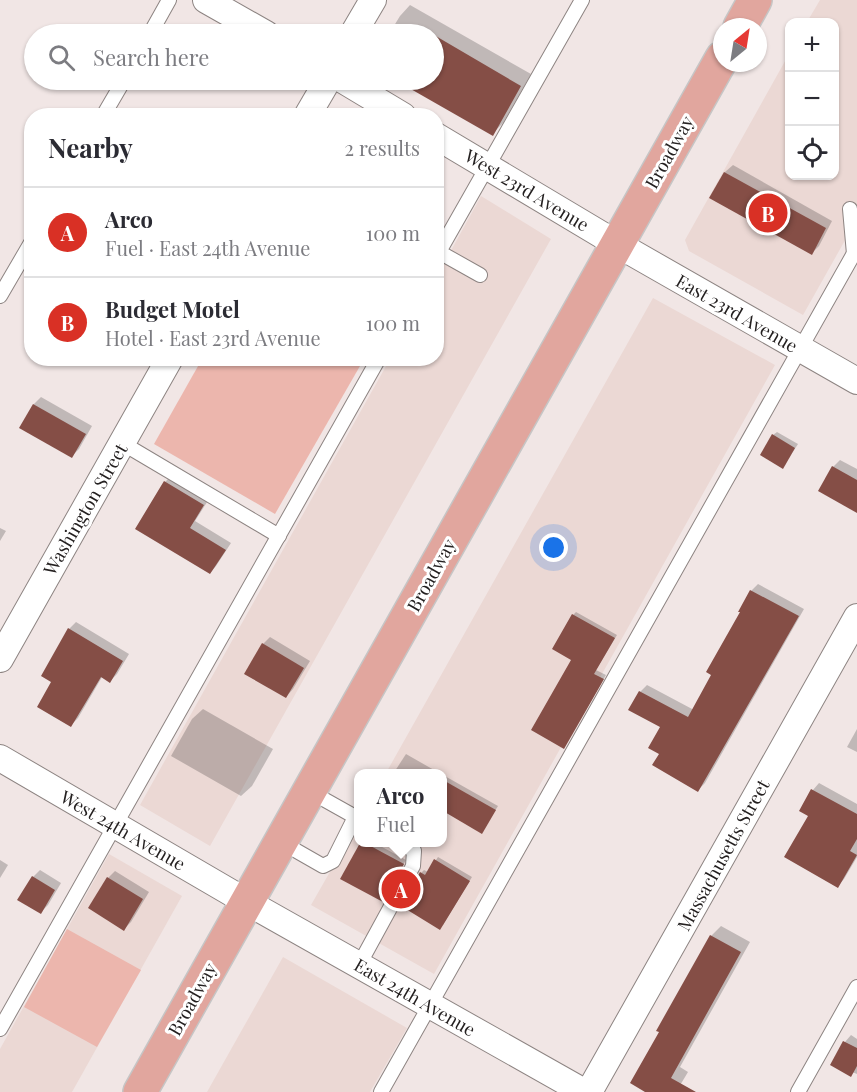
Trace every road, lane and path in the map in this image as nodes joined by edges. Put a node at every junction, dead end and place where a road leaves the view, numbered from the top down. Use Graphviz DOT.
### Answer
graph roads {
  1 [pos="169,0"];
  2 [pos="206,0"];
  3 [pos="373,0"];
  4 [pos="582,0"];
  5 [pos="755,0"];
  6 [pos="745,18"];
  7 [pos="156,24"];
  8 [pos="248,24"];
  9 [pos="359,24"];
  10 [pos="714,72"];
  11 [pos="118,90"];
  12 [pos="322,90"];
  13 [pos="360,90"];
  14 [pos="108,108"];
  15 [pos="312,108"];
  16 [pos="390,108"];
  17 [pos="444,141"];
  18 [pos="488,167"];
  19 [pos="849,208"];
  20 [pos="444,244"];
  21 [pos="617,244"];
  22 [pos="855,251"];
  23 [pos="24,255"];
  24 [pos="444,258"];
  25 [pos="480,275"];
  26 [pos="0,296"];
  27 [pos="800,349"];
  28 [pos="165,366"];
  29 [pos="375,366"];
  30 [pos="857,381"];
  31 [pos="122,443"];
  32 [pos="279,536"];
  33 [pos="857,617"];
  34 [pos="0,659"];
  35 [pos="0,758"];
  36 [pos="309,791"];
  37 [pos="354,816"];
  38 [pos="354,823"];
  39 [pos="116,825"];
  40 [pos="280,842"];
  41 [pos="407,847"];
  42 [pos="247,902"];
  43 [pos="359,965"];
  44 [pos="857,987"];
  45 [pos="430,1006"];
  46 [pos="0,1029"];
  47 [pos="140,1092"];
  48 [pos="381,1092"];
  49 [pos="584,1092"];
  50 [pos="589,1092"];
  51 [pos="798,1092"];
  1 -- 7 [label="lane"];
  2 -- 8 [label="street"];
  3 -- 9 [label="street"];
  4 -- 18 [label="lane"];
  5 -- 6 [label="main road"];
  10 -- 21 [label="main road, Broadway"];
  11 -- 14 [label="lane"];
  12 -- 15 [label="street"];
  13 -- 16 [label="street"];
  17 -- 18 [label="street, West 23rd Avenue"];
  18 -- 20 [label="lane"];
  18 -- 21 [label="street, West 23rd Avenue"];
  19 -- 22 [label="lane"];
  21 -- 27 [label="street, East 23rd Avenue"];
  21 -- 36 [label="main road, Broadway"];
  22 -- 27 [label="lane"];
  23 -- 26 [label="lane"];
  24 -- 25 [label="lane"];
  27 -- 30 [label="street, East 23rd Avenue"];
  27 -- 45 [label="lane"];
  28 -- 31 [label="street, Washington Street"];
  29 -- 32 [label="lane"];
  31 -- 32 [label="lane"];
  31 -- 34 [label="street, Washington Street"];
  32 -- 39 [label="lane"];
  33 -- 50 [label="street, Massachusetts Street"];
  35 -- 39 [label="street, West 24th Avenue"];
  36 -- 37 [label="lane"];
  36 -- 40 [label="main road, Broadway"];
  38 -- 40 [label="lane"];
  39 -- 42 [label="street, West 24th Avenue"];
  39 -- 46 [label="lane"];
  40 -- 42 [label="main road, Broadway"];
  41 -- 43 [label="lane"];
  42 -- 43 [label="street, East 24th Avenue"];
  42 -- 47 [label="main road, Broadway"];
  43 -- 45 [label="street, East 24th Avenue"];
  44 -- 51 [label="lane"];
  45 -- 48 [label="lane"];
  45 -- 49 [label="street, East 24th Avenue"];
}
